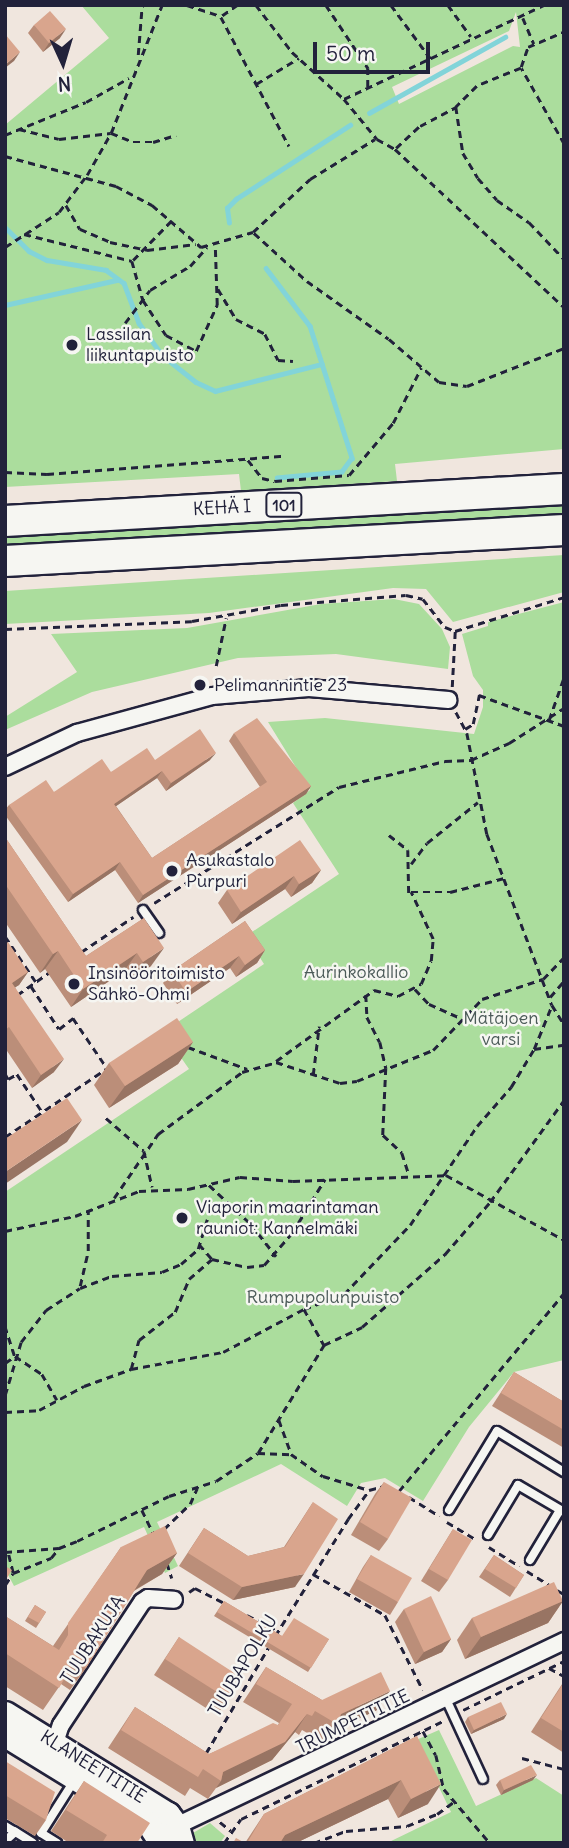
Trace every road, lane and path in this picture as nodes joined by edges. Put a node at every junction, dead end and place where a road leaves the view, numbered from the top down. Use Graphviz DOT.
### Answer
graph roads {
  1 [pos="142,5"];
  2 [pos="162,5"];
  3 [pos="187,5"];
  4 [pos="238,5"];
  5 [pos="256,5"];
  6 [pos="326,5"];
  7 [pos="391,5"];
  8 [pos="448,5"];
  9 [pos="544,5"];
  10 [pos="221,17"];
  11 [pos="522,17"];
  12 [pos="564,32"];
  13 [pos="471,37"];
  14 [pos="534,44"];
  15 [pos="299,58"];
  16 [pos="138,59"];
  17 [pos="431,59"];
  18 [pos="521,68"];
  19 [pos="130,77"];
  20 [pos="256,84"];
  21 [pos="368,88"];
  22 [pos="344,99"];
  23 [pos="456,107"];
  24 [pos="19,129"];
  25 [pos="111,133"];
  26 [pos="5,135"];
  27 [pos="176,135"];
  28 [pos="377,139"];
  29 [pos="564,144"];
  30 [pos="289,146"];
  31 [pos="395,149"];
  32 [pos="5,156"];
  33 [pos="87,175"];
  34 [pos="65,204"];
  35 [pos="172,220"];
  36 [pos="253,232"];
  37 [pos="24,234"];
  38 [pos="196,244"];
  39 [pos="215,246"];
  40 [pos="5,247"];
  41 [pos="207,247"];
  42 [pos="147,250"];
  43 [pos="564,259"];
  44 [pos="132,261"];
  45 [pos="218,289"];
  46 [pos="143,300"];
  47 [pos="564,307"];
  48 [pos="125,323"];
  49 [pos="564,348"];
  50 [pos="293,361"];
  51 [pos="421,368"];
  52 [pos="283,456"];
  53 [pos="247,460"];
  54 [pos="5,472"];
  55 [pos="564,489"];
  56 [pos="5,521"];
  57 [pos="564,530"];
  58 [pos="5,561"];
  59 [pos="564,597"];
  60 [pos="226,617"];
  61 [pos="5,629"];
  62 [pos="455,631"];
  63 [pos="216,666"];
  64 [pos="564,677"];
  65 [pos="448,700"];
  66 [pos="564,708"];
  67 [pos="549,720"];
  68 [pos="564,726"];
  69 [pos="465,729"];
  70 [pos="471,760"];
  71 [pos="5,767"];
  72 [pos="478,802"];
  73 [pos="389,835"];
  74 [pos="411,864"];
  75 [pos="504,878"];
  76 [pos="411,892"];
  77 [pos="409,896"];
  78 [pos="143,911"];
  79 [pos="159,933"];
  80 [pos="5,936"];
  81 [pos="74,942"];
  82 [pos="81,951"];
  83 [pos="75,956"];
  84 [pos="564,957"];
  85 [pos="58,967"];
  86 [pos="543,979"];
  87 [pos="564,981"];
  88 [pos="36,982"];
  89 [pos="30,985"];
  90 [pos="415,989"];
  91 [pos="366,996"];
  92 [pos="14,997"];
  93 [pos="550,997"];
  94 [pos="552,1005"];
  95 [pos="561,1016"];
  96 [pos="461,1018"];
  97 [pos="564,1024"];
  98 [pos="319,1026"];
  99 [pos="175,1044"];
  100 [pos="564,1045"];
  101 [pos="534,1049"];
  102 [pos="118,1061"];
  103 [pos="276,1062"];
  104 [pos="107,1068"];
  105 [pos="386,1068"];
  106 [pos="247,1069"];
  107 [pos="5,1073"];
  108 [pos="110,1074"];
  109 [pos="313,1075"];
  110 [pos="564,1100"];
  111 [pos="43,1113"];
  112 [pos="106,1118"];
  113 [pos="5,1137"];
  114 [pos="144,1151"];
  115 [pos="409,1175"];
  116 [pos="446,1175"];
  117 [pos="325,1179"];
  118 [pos="208,1184"];
  119 [pos="152,1188"];
  120 [pos="114,1198"];
  121 [pos="490,1202"];
  122 [pos="89,1210"];
  123 [pos="207,1219"];
  124 [pos="5,1231"];
  125 [pos="564,1240"];
  126 [pos="199,1244"];
  127 [pos="276,1256"];
  128 [pos="212,1259"];
  129 [pos="80,1287"];
  130 [pos="564,1293"];
  131 [pos="304,1309"];
  132 [pos="5,1326"];
  133 [pos="324,1345"];
  134 [pos="15,1356"];
  135 [pos="5,1363"];
  136 [pos="131,1369"];
  137 [pos="5,1395"];
  138 [pos="57,1400"];
  139 [pos="5,1412"];
  140 [pos="279,1420"];
  141 [pos="258,1453"];
  142 [pos="291,1454"];
  143 [pos="564,1472"];
  144 [pos="197,1488"];
  145 [pos="369,1490"];
  146 [pos="399,1491"];
  147 [pos="142,1510"];
  148 [pos="449,1510"];
  149 [pos="562,1511"];
  150 [pos="488,1535"];
  151 [pos="59,1548"];
  152 [pos="7,1552"];
  153 [pos="164,1557"];
  154 [pos="530,1559"];
  155 [pos="13,1573"];
  156 [pos="313,1574"];
  157 [pos="172,1578"];
  158 [pos="5,1586"];
  159 [pos="564,1594"];
  160 [pos="174,1600"];
  161 [pos="231,1606"];
  162 [pos="243,1613"];
  163 [pos="278,1631"];
  164 [pos="564,1642"];
  165 [pos="564,1661"];
  166 [pos="549,1668"];
  167 [pos="564,1676"];
  168 [pos="446,1699"];
  169 [pos="430,1706"];
  170 [pos="5,1713"];
  171 [pos="454,1715"];
  172 [pos="423,1731"];
  173 [pos="5,1735"];
  174 [pos="51,1752"];
  175 [pos="522,1758"];
  176 [pos="199,1763"];
  177 [pos="564,1769"];
  178 [pos="76,1779"];
  179 [pos="483,1779"];
  180 [pos="298,1791"];
  181 [pos="455,1801"];
  182 [pos="304,1803"];
  183 [pos="5,1826"];
  184 [pos="14,1832"];
  185 [pos="170,1836"];
  186 [pos="43,1839"];
  187 [pos="5,1841"];
  188 [pos="33,1843"];
  189 [pos="57,1843"];
  190 [pos="224,1843"];
  191 [pos="314,1843"];
  192 [pos="427,1843"];
  193 [pos="449,1843"];
  194 [pos="491,1843"];
  1 -- 16 [label="path"];
  2 -- 16 [label="path"];
  3 -- 10 [label="path"];
  4 -- 10 [label="path"];
  5 -- 15 [label="path"];
  6 -- 21 [label="path"];
  7 -- 17 [label="path"];
  8 -- 13 [label="path"];
  9 -- 11 [label="path"];
  10 -- 20 [label="path"];
  11 -- 13 [label="path"];
  11 -- 14 [label="path"];
  12 -- 14 [label="path"];
  13 -- 17 [label="path"];
  14 -- 18 [label="path"];
  15 -- 20 [label="path"];
  15 -- 22 [label="path"];
  16 -- 19 [label="path"];
  17 -- 21 [label="path"];
  18 -- 23 [label="path"];
  18 -- 29 [label="path"];
  19 -- 24 [label="path"];
  19 -- 25 [label="path"];
  20 -- 30 [label="path"];
  21 -- 22 [label="path"];
  22 -- 28 [label="path"];
  23 -- 31 [label="path"];
  23 -- 43 [label="path"];
  24 -- 25 [label="path"];
  24 -- 26 [label="path"];
  25 -- 27 [label="path"];
  25 -- 33 [label="path"];
  28 -- 31 [label="path"];
  28 -- 36 [label="path"];
  31 -- 47 [label="path"];
  32 -- 33 [label="path"];
  33 -- 34 [label="path"];
  33 -- 35 [label="path"];
  34 -- 40 [label="path"];
  34 -- 42 [label="path"];
  35 -- 38 [label="path"];
  35 -- 42 [label="path"];
  36 -- 39 [label="path"];
  36 -- 51 [label="path"];
  37 -- 44 [label="path"];
  38 -- 41 [label="path"];
  38 -- 42 [label="path"];
  39 -- 41 [label="path"];
  39 -- 45 [label="path"];
  41 -- 46 [label="path"];
  42 -- 44 [label="path"];
  44 -- 46 [label="path"];
  45 -- 46 [label="path"];
  45 -- 50 [label="path"];
  46 -- 48 [label="path"];
  49 -- 51 [label="path"];
  51 -- 53 [label="path"];
  52 -- 53 [label="path"];
  53 -- 54 [label="path"];
  55 -- 56 [label="highway, KEHÄ I / 101"];
  57 -- 58 [label="highway"];
  59 -- 62 [label="path"];
  60 -- 61 [label="path"];
  60 -- 62 [label="path"];
  60 -- 63 [label="path"];
  62 -- 65 [label="path"];
  64 -- 67 [label="path"];
  65 -- 69 [label="path"];
  65 -- 71 [label="street"];
  66 -- 67 [label="path"];
  67 -- 68 [label="path"];
  67 -- 69 [label="path"];
  67 -- 70 [label="path"];
  69 -- 70 [label="path"];
  70 -- 72 [label="path"];
  70 -- 78 [label="path"];
  72 -- 74 [label="path"];
  72 -- 75 [label="path"];
  73 -- 74 [label="path"];
  74 -- 76 [label="path"];
  75 -- 76 [label="path"];
  75 -- 86 [label="path"];
  76 -- 77 [label="path"];
  76 -- 90 [label="path"];
  78 -- 79 [label="lane"];
  78 -- 82 [label="path"];
  80 -- 88 [label="path"];
  81 -- 82 [label="path"];
  82 -- 83 [label="path"];
  84 -- 86 [label="path"];
  85 -- 88 [label="path"];
  86 -- 93 [label="path"];
  86 -- 96 [label="path"];
  87 -- 93 [label="path"];
  88 -- 89 [label="path"];
  89 -- 92 [label="path"];
  89 -- 104 [label="path"];
  90 -- 91 [label="path"];
  90 -- 96 [label="path"];
  91 -- 98 [label="path"];
  91 -- 105 [label="path"];
  93 -- 94 [label="path"];
  94 -- 95 [label="path"];
  94 -- 101 [label="path"];
  95 -- 97 [label="path"];
  96 -- 105 [label="path"];
  98 -- 103 [label="path"];
  98 -- 109 [label="path"];
  99 -- 106 [label="path"];
  100 -- 101 [label="path"];
  101 -- 116 [label="path"];
  102 -- 104 [label="path"];
  103 -- 106 [label="path"];
  103 -- 109 [label="path"];
  104 -- 108 [label="path"];
  104 -- 111 [label="path"];
  105 -- 109 [label="path"];
  105 -- 115 [label="path"];
  106 -- 114 [label="path"];
  107 -- 111 [label="path"];
  110 -- 121 [label="path"];
  111 -- 113 [label="path"];
  112 -- 114 [label="path"];
  114 -- 119 [label="path"];
  114 -- 120 [label="path"];
  115 -- 116 [label="path"];
  115 -- 117 [label="path"];
  116 -- 121 [label="path"];
  116 -- 131 [label="path"];
  117 -- 118 [label="path"];
  117 -- 127 [label="path"];
  118 -- 119 [label="path"];
  118 -- 127 [label="path"];
  119 -- 120 [label="path"];
  120 -- 122 [label="path"];
  121 -- 125 [label="path"];
  121 -- 133 [label="path"];
  122 -- 124 [label="path"];
  122 -- 129 [label="path"];
  123 -- 126 [label="path"];
  126 -- 128 [label="path"];
  126 -- 129 [label="path"];
  127 -- 128 [label="path"];
  128 -- 136 [label="path"];
  129 -- 134 [label="path"];
  130 -- 146 [label="path"];
  131 -- 133 [label="path"];
  131 -- 136 [label="path"];
  132 -- 134 [label="path"];
  133 -- 140 [label="path"];
  134 -- 135 [label="path"];
  134 -- 137 [label="path"];
  134 -- 138 [label="path"];
  136 -- 138 [label="path"];
  138 -- 139 [label="path"];
  140 -- 141 [label="path"];
  140 -- 142 [label="path"];
  141 -- 142 [label="path"];
  141 -- 144 [label="path"];
  142 -- 145 [label="path"];
  143 -- 148 [label="lane"];
  144 -- 147 [label="path"];
  144 -- 147 [label="path"];
  145 -- 146 [label="path"];
  145 -- 156 [label="path, TUUBAPOLKU"];
  146 -- 159 [label="path"];
  147 -- 151 [label="path"];
  149 -- 150 [label="lane"];
  149 -- 154 [label="lane"];
  151 -- 152 [label="path"];
  151 -- 155 [label="path"];
  152 -- 155 [label="path"];
  153 -- 157 [label="path"];
  155 -- 158 [label="path"];
  156 -- 163 [label="path, TUUBAPOLKU"];
  156 -- 169 [label="path"];
  160 -- 161 [label="path"];
  160 -- 174 [label="street, TUUBAKUJA"];
  162 -- 163 [label="path"];
  163 -- 176 [label="path, TUUBAPOLKU"];
  164 -- 168 [label="street, TRUMPETTITIE"];
  165 -- 166 [label="path"];
  166 -- 167 [label="path"];
  166 -- 171 [label="path"];
  168 -- 169 [label="street, TRUMPETTITIE"];
  168 -- 171 [label="lane"];
  169 -- 185 [label="street, TRUMPETTITIE"];
  170 -- 174 [label="street, KLANEETTITIE"];
  171 -- 172 [label="path"];
  171 -- 179 [label="lane"];
  172 -- 180 [label="path"];
  172 -- 181 [label="path"];
  173 -- 174 [label="street, KLANEETTITIE"];
  174 -- 178 [label="street, KLANEETTITIE"];
  174 -- 185 [label="street, KLANEETTITIE"];
  175 -- 177 [label="path"];
  178 -- 185 [label="street, KLANEETTITIE"];
  178 -- 186 [label="lane"];
  180 -- 182 [label="path"];
  180 -- 190 [label="path"];
  181 -- 191 [label="path"];
  181 -- 194 [label="path"];
  183 -- 184 [label="lane"];
  184 -- 187 [label="lane"];
  184 -- 188 [label="lane"];
  186 -- 189 [label="lane"];
  192 -- 193 [label="path"];
}
